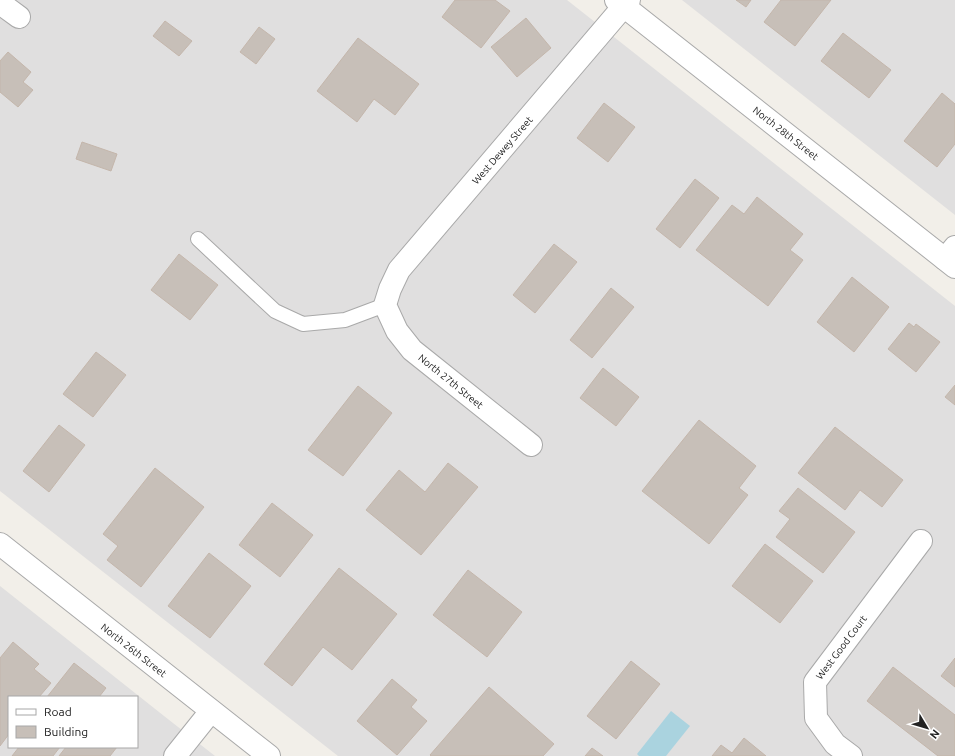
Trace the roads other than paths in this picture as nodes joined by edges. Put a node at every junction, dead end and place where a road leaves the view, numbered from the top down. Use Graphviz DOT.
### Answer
graph roads {
  1 [pos="623,2"];
  2 [pos="0,3"];
  3 [pos="19,17"];
  4 [pos="198,239"];
  5 [pos="952,258"];
  6 [pos="385,305"];
  7 [pos="530,445"];
  8 [pos="921,541"];
  9 [pos="0,544"];
  10 [pos="211,711"];
  11 [pos="175,756"];
  12 [pos="269,756"];
  13 [pos="851,756"];
  1 -- 5 [label="street, North 28th Street"];
  1 -- 6 [label="street, West Dewey Street"];
  2 -- 3 [label="street"];
  4 -- 6 [label="lane"];
  6 -- 7 [label="street, North 27th Street"];
  8 -- 13 [label="street, West Good Court"];
  9 -- 10 [label="street, North 26th Street"];
  10 -- 11 [label="street"];
  10 -- 12 [label="street, North 26th Street"];
}
